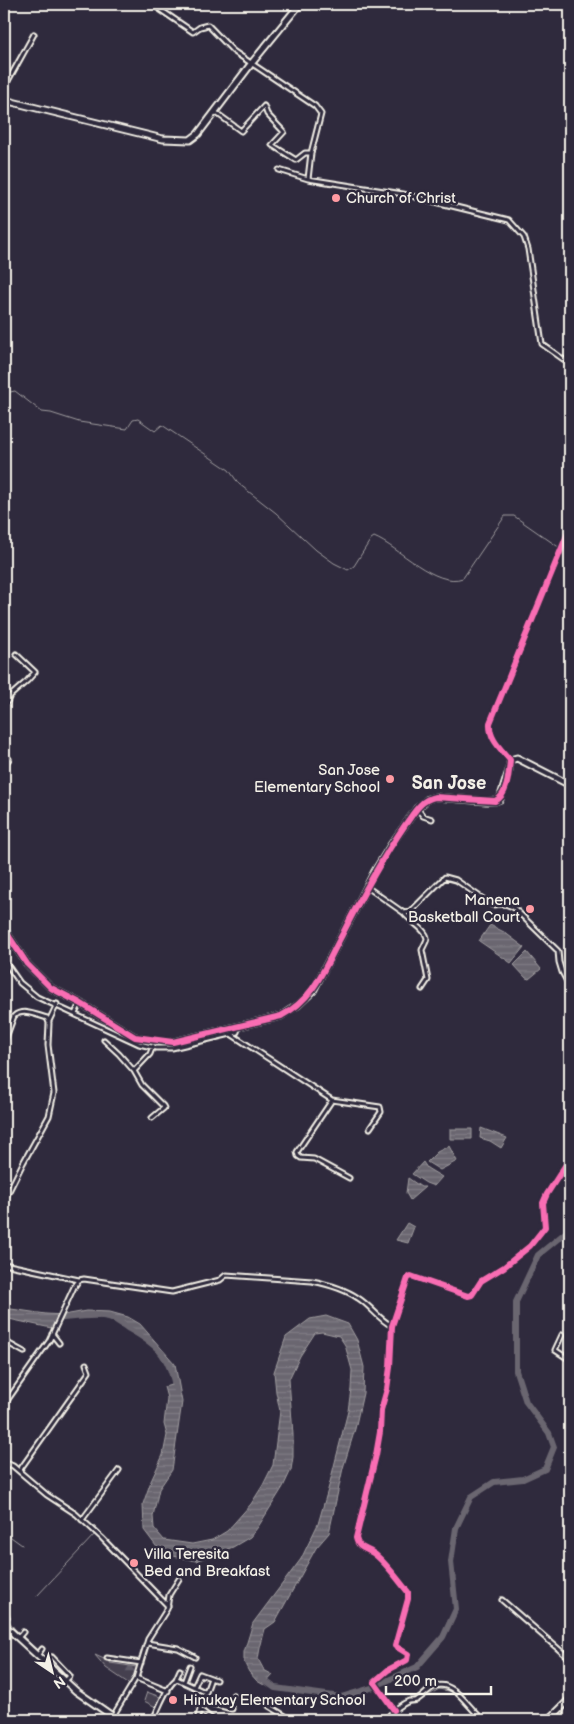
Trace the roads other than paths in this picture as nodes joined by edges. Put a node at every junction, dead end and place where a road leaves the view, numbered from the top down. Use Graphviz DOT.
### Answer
graph roads {
  1 [pos="152,4"];
  2 [pos="300,4"];
  3 [pos="34,34"];
  4 [pos="251,64"];
  5 [pos="4,88"];
  6 [pos="4,100"];
  7 [pos="214,112"];
  8 [pos="311,153"];
  9 [pos="279,170"];
  10 [pos="308,179"];
  11 [pos="570,364"];
  12 [pos="570,528"];
  13 [pos="16,654"];
  14 [pos="4,708"];
  15 [pos="9,759"];
  16 [pos="510,760"];
  17 [pos="4,765"];
  18 [pos="570,785"];
  19 [pos="417,808"];
  20 [pos="432,819"];
  21 [pos="367,887"];
  22 [pos="404,913"];
  23 [pos="4,929"];
  24 [pos="4,960"];
  25 [pos="570,987"];
  26 [pos="422,989"];
  27 [pos="80,1003"];
  28 [pos="57,1004"];
  29 [pos="75,1014"];
  30 [pos="48,1021"];
  31 [pos="239,1025"];
  32 [pos="231,1034"];
  33 [pos="104,1040"];
  34 [pos="155,1041"];
  35 [pos="4,1043"];
  36 [pos="153,1047"];
  37 [pos="134,1071"];
  38 [pos="332,1100"];
  39 [pos="152,1118"];
  40 [pos="370,1128"];
  41 [pos="570,1158"];
  42 [pos="349,1178"];
  43 [pos="4,1201"];
  44 [pos="4,1264"];
  45 [pos="79,1280"];
  46 [pos="392,1326"];
  47 [pos="52,1334"];
  48 [pos="562,1335"];
  49 [pos="4,1341"];
  50 [pos="59,1343"];
  51 [pos="24,1352"];
  52 [pos="570,1360"];
  53 [pos="86,1364"];
  54 [pos="4,1405"];
  55 [pos="8,1463"];
  56 [pos="119,1470"];
  57 [pos="19,1471"];
  58 [pos="4,1472"];
  59 [pos="82,1520"];
  60 [pos="179,1579"];
  61 [pos="502,1600"];
  62 [pos="168,1606"];
  63 [pos="4,1625"];
  64 [pos="147,1643"];
  65 [pos="52,1657"];
  66 [pos="195,1657"];
  67 [pos="107,1658"];
  68 [pos="570,1659"];
  69 [pos="141,1663"];
  70 [pos="190,1666"];
  71 [pos="180,1670"];
  72 [pos="136,1678"];
  73 [pos="211,1678"];
  74 [pos="66,1680"];
  75 [pos="176,1680"];
  76 [pos="216,1680"];
  77 [pos="184,1682"];
  78 [pos="194,1687"];
  79 [pos="168,1691"];
  80 [pos="206,1692"];
  81 [pos="233,1695"];
  82 [pos="570,1699"];
  83 [pos="202,1701"];
  84 [pos="269,1706"];
  85 [pos="200,1710"];
  86 [pos="394,1710"];
  87 [pos="115,1717"];
  88 [pos="153,1719"];
  89 [pos="197,1720"];
  90 [pos="216,1720"];
  91 [pos="292,1720"];
  92 [pos="385,1720"];
  93 [pos="484,1720"];
  94 [pos="549,1720"];
  1 -- 4 [label="street"];
  2 -- 4 [label="street"];
  3 -- 5 [label="street"];
  4 -- 7 [label="street"];
  4 -- 8 [label="street"];
  6 -- 7 [label="street"];
  7 -- 8 [label="street"];
  8 -- 10 [label="street"];
  9 -- 10 [label="street"];
  10 -- 11 [label="street"];
  12 -- 16 [label="street"];
  13 -- 14 [label="street"];
  15 -- 17 [label="street"];
  16 -- 18 [label="street"];
  16 -- 19 [label="street"];
  19 -- 20 [label="street"];
  19 -- 21 [label="street"];
  21 -- 22 [label="street"];
  21 -- 31 [label="street"];
  22 -- 25 [label="street"];
  22 -- 26 [label="street"];
  23 -- 27 [label="street"];
  24 -- 28 [label="street"];
  27 -- 29 [label="street"];
  27 -- 34 [label="street"];
  28 -- 29 [label="street"];
  28 -- 30 [label="street"];
  29 -- 36 [label="street"];
  30 -- 35 [label="street"];
  30 -- 43 [label="street"];
  31 -- 32 [label="street"];
  31 -- 34 [label="street"];
  32 -- 36 [label="street"];
  32 -- 38 [label="street"];
  33 -- 37 [label="street"];
  34 -- 36 [label="street"];
  36 -- 37 [label="street"];
  37 -- 39 [label="street"];
  38 -- 40 [label="street"];
  38 -- 42 [label="street"];
  41 -- 46 [label="street"];
  44 -- 45 [label="street"];
  45 -- 46 [label="street"];
  45 -- 47 [label="street"];
  46 -- 86 [label="street"];
  47 -- 50 [label="street"];
  47 -- 54 [label="street"];
  48 -- 52 [label="street"];
  49 -- 51 [label="street"];
  53 -- 57 [label="street"];
  55 -- 57 [label="street"];
  55 -- 58 [label="street"];
  56 -- 59 [label="street"];
  57 -- 59 [label="street"];
  59 -- 62 [label="street"];
  60 -- 62 [label="street"];
  61 -- 68 [label="street"];
  62 -- 64 [label="street"];
  63 -- 74 [label="street"];
  64 -- 66 [label="street"];
  64 -- 69 [label="street"];
  65 -- 74 [label="street"];
  67 -- 69 [label="street"];
  69 -- 72 [label="street"];
  70 -- 77 [label="street"];
  71 -- 75 [label="street"];
  72 -- 79 [label="street"];
  72 -- 87 [label="street"];
  73 -- 76 [label="street"];
  73 -- 78 [label="street"];
  73 -- 80 [label="street"];
  74 -- 87 [label="street"];
  75 -- 77 [label="street"];
  75 -- 79 [label="street"];
  77 -- 78 [label="street"];
  78 -- 83 [label="street"];
  79 -- 88 [label="street"];
  81 -- 83 [label="street"];
  82 -- 94 [label="street"];
  83 -- 85 [label="street"];
  84 -- 91 [label="street"];
  85 -- 89 [label="street"];
  85 -- 90 [label="street"];
  86 -- 92 [label="street"];
  86 -- 93 [label="street"];
}
